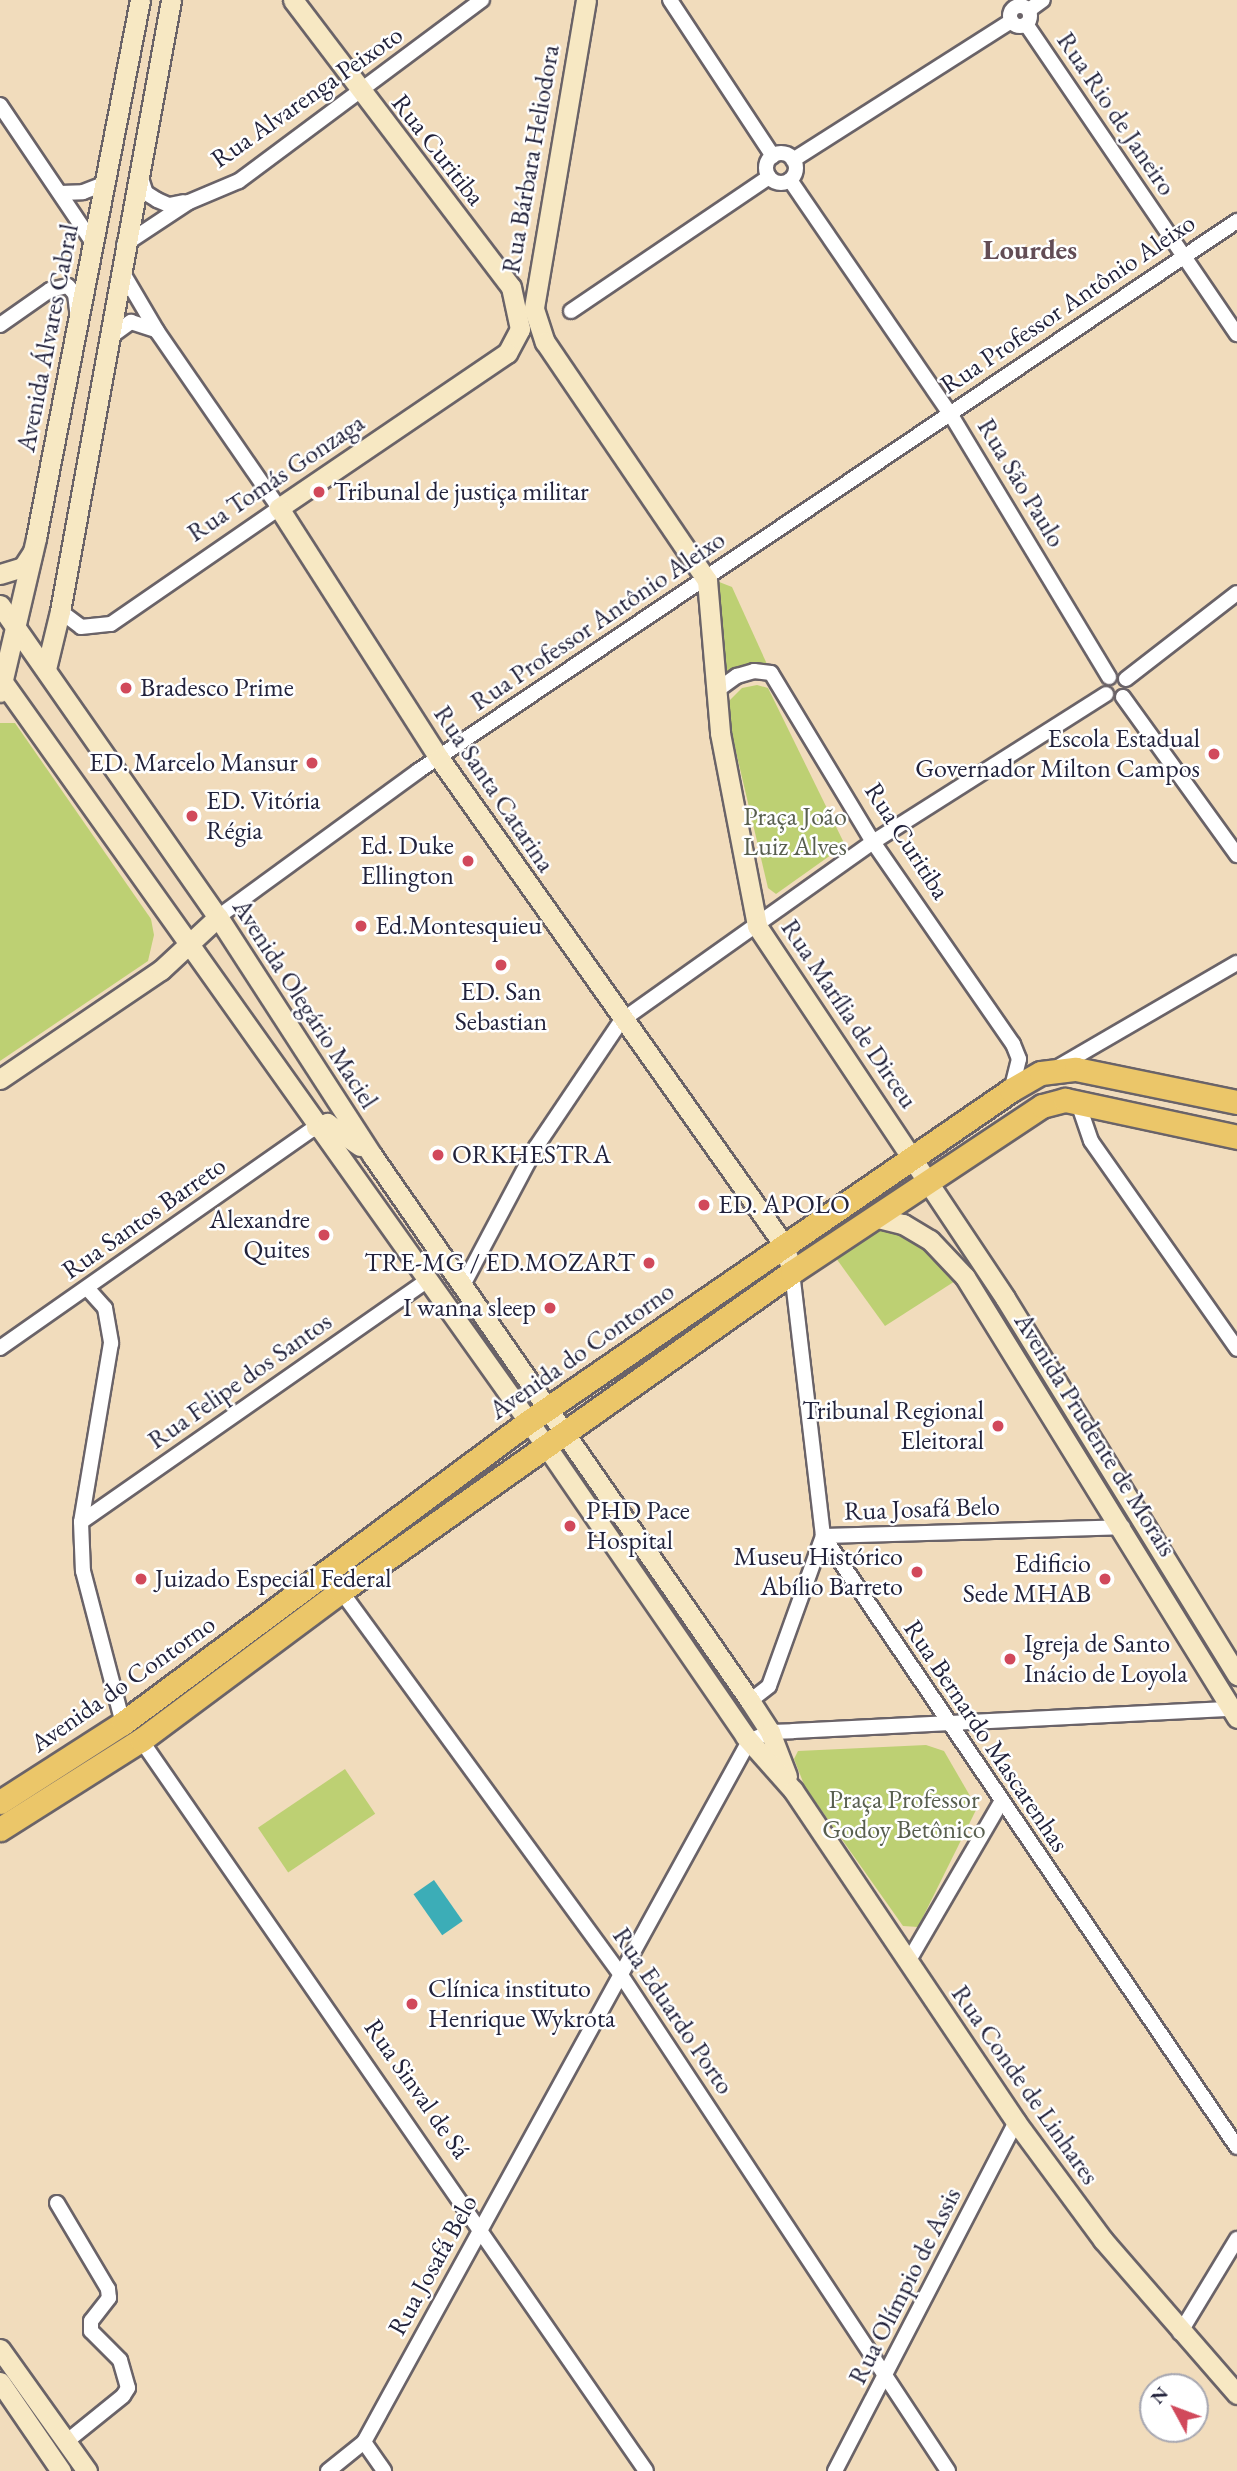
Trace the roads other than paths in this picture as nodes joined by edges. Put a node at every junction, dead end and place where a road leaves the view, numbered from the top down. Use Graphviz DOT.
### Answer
graph roads {
  1 [pos="140,0"];
  2 [pos="171,0"];
  3 [pos="293,0"];
  4 [pos="482,0"];
  5 [pos="586,0"];
  6 [pos="670,0"];
  7 [pos="1043,0"];
  8 [pos="1018,13"];
  9 [pos="362,94"];
  10 [pos="0,105"];
  11 [pos="773,156"];
  12 [pos="793,160"];
  13 [pos="137,169"];
  14 [pos="769,177"];
  15 [pos="790,180"];
  16 [pos="104,184"];
  17 [pos="60,193"];
  18 [pos="189,202"];
  19 [pos="1237,221"];
  20 [pos="93,243"];
  21 [pos="124,245"];
  22 [pos="1183,260"];
  23 [pos="120,268"];
  24 [pos="511,287"];
  25 [pos="535,290"];
  26 [pos="571,311"];
  27 [pos="78,318"];
  28 [pos="0,325"];
  29 [pos="157,331"];
  30 [pos="1237,334"];
  31 [pos="516,340"];
  32 [pos="106,341"];
  33 [pos="951,415"];
  34 [pos="279,508"];
  35 [pos="33,552"];
  36 [pos="0,574"];
  37 [pos="707,580"];
  38 [pos="1237,593"];
  39 [pos="0,605"];
  40 [pos="60,611"];
  41 [pos="17,630"];
  42 [pos="46,668"];
  43 [pos="1109,677"];
  44 [pos="1126,679"];
  45 [pos="1,685"];
  46 [pos="716,691"];
  47 [pos="1105,694"];
  48 [pos="1123,697"];
  49 [pos="439,758"];
  50 [pos="873,842"];
  51 [pos="1237,855"];
  52 [pos="218,917"];
  53 [pos="757,926"];
  54 [pos="189,944"];
  55 [pos="1237,963"];
  56 [pos="621,1021"];
  57 [pos="1050,1071"];
  58 [pos="0,1079"];
  59 [pos="1011,1090"];
  60 [pos="1237,1102"];
  61 [pos="1078,1103"];
  62 [pos="316,1127"];
  63 [pos="1237,1137"];
  64 [pos="372,1155"];
  65 [pos="914,1157"];
  66 [pos="927,1179"];
  67 [pos="874,1217"];
  68 [pos="784,1245"];
  69 [pos="792,1272"];
  70 [pos="427,1281"];
  71 [pos="462,1287"];
  72 [pos="87,1288"];
  73 [pos="0,1348"];
  74 [pos="1237,1349"];
  75 [pos="538,1416"];
  76 [pos="555,1440"];
  77 [pos="81,1521"];
  78 [pos="1122,1527"];
  79 [pos="823,1536"];
  80 [pos="341,1591"];
  81 [pos="1237,1675"];
  82 [pos="750,1702"];
  83 [pos="1235,1711"];
  84 [pos="123,1723"];
  85 [pos="947,1725"];
  86 [pos="770,1732"];
  87 [pos="141,1740"];
  88 [pos="749,1741"];
  89 [pos="0,1786"];
  90 [pos="793,1790"];
  91 [pos="1000,1801"];
  92 [pos="0,1802"];
  93 [pos="0,1829"];
  94 [pos="0,1846"];
  95 [pos="908,1962"];
  96 [pos="621,1975"];
  97 [pos="1016,2122"];
  98 [pos="1237,2147"];
  99 [pos="57,2203"];
  100 [pos="482,2227"];
  101 [pos="1237,2239"];
  102 [pos="1180,2333"];
  103 [pos="0,2349"];
  104 [pos="887,2376"];
  105 [pos="0,2382"];
  106 [pos="1237,2394"];
  107 [pos="66,2442"];
  108 [pos="364,2442"];
  109 [pos="61,2471"];
  110 [pos="87,2471"];
  111 [pos="328,2471"];
  112 [pos="384,2471"];
  113 [pos="646,2471"];
  114 [pos="835,2471"];
  115 [pos="948,2471"];
  1 -- 16 [label="street, Avenida Álvares Cabral"];
  2 -- 13 [label="street"];
  3 -- 9 [label="street, Rua Curitiba"];
  4 -- 9 [label="street, Rua Alvarenga Peixoto"];
  5 -- 25 [label="street, Rua Bárbara Heliodora"];
  6 -- 11 [label="street"];
  7 -- 8 [label="street"];
  8 -- 12 [label="street"];
  8 -- 22 [label="street, Rua Rio de Janeiro"];
  9 -- 18 [label="street, Rua Alvarenga Peixoto"];
  9 -- 24 [label="street, Rua Curitiba"];
  10 -- 17 [label="street"];
  11 -- 12 [label="street"];
  11 -- 14 [label="street"];
  12 -- 15 [label="street"];
  13 -- 18 [label="street, Rua Alvarenga Peixoto"];
  13 -- 21 [label="street"];
  14 -- 15 [label="street"];
  14 -- 26 [label="street"];
  15 -- 33 [label="street, Rua São Paulo"];
  16 -- 17 [label="street"];
  16 -- 20 [label="street, Avenida Álvares Cabral"];
  17 -- 20 [label="street"];
  18 -- 21 [label="street, Rua Alvarenga Peixoto"];
  19 -- 22 [label="street, Rua Professor Antônio Aleixo"];
  20 -- 27 [label="street, Avenida Álvares Cabral"];
  21 -- 23 [label="street"];
  22 -- 30 [label="street, Rua Rio de Janeiro"];
  22 -- 33 [label="street, Rua Professor Antônio Aleixo"];
  23 -- 29 [label="street, Rua Santa Catarina"];
  23 -- 32 [label="street"];
  24 -- 25 [label="street"];
  24 -- 31 [label="street, Rua Curitiba"];
  25 -- 37 [label="street, Rua Bárbara Heliodora"];
  27 -- 28 [label="street"];
  27 -- 35 [label="street, Avenida Álvares Cabral"];
  29 -- 32 [label="street"];
  29 -- 34 [label="street, Rua Santa Catarina"];
  31 -- 34 [label="street, Rua Tomás Gonzaga"];
  32 -- 40 [label="street"];
  33 -- 37 [label="street, Rua Professor Antônio Aleixo"];
  33 -- 43 [label="street, Rua São Paulo"];
  34 -- 40 [label="street, Rua Tomás Gonzaga"];
  34 -- 49 [label="street, Rua Santa Catarina"];
  35 -- 36 [label="street"];
  35 -- 41 [label="street, Avenida Álvares Cabral"];
  37 -- 46 [label="street, Rua Marília de Dirceu"];
  37 -- 49 [label="street, Rua Professor Antônio Aleixo"];
  38 -- 44 [label="street"];
  39 -- 41 [label="street, Avenida Olegário Maciel"];
  40 -- 42 [label="street"];
  41 -- 42 [label="street, Avenida Olegário Maciel"];
  41 -- 45 [label="street, Avenida Álvares Cabral"];
  42 -- 52 [label="street, Avenida Olegário Maciel"];
  43 -- 44 [label="street"];
  43 -- 47 [label="street"];
  44 -- 48 [label="street"];
  45 -- 54 [label="street, Avenida Olegário Maciel"];
  46 -- 50 [label="street, Rua Curitiba"];
  46 -- 53 [label="street, Rua Marília de Dirceu"];
  47 -- 48 [label="street"];
  47 -- 50 [label="street"];
  48 -- 51 [label="street"];
  49 -- 52 [label="street, Rua Professor Antônio Aleixo"];
  49 -- 56 [label="street, Rua Santa Catarina"];
  50 -- 53 [label="street"];
  50 -- 59 [label="street, Rua Curitiba"];
  52 -- 54 [label="street, Rua Professor Antônio Aleixo"];
  52 -- 64 [label="street, Avenida Olegário Maciel"];
  53 -- 56 [label="street"];
  53 -- 65 [label="street, Rua Marília de Dirceu"];
  54 -- 58 [label="street, Rua Professor Antônio Aleixo"];
  54 -- 62 [label="street, Avenida Olegário Maciel"];
  55 -- 57 [label="street"];
  56 -- 68 [label="street, Rua Santa Catarina"];
  56 -- 71 [label="street"];
  57 -- 59 [label="main road, Avenida do Contorno"];
  57 -- 60 [label="main road, Avenida do Contorno"];
  59 -- 65 [label="main road, Avenida do Contorno"];
  61 -- 63 [label="main road, Avenida do Contorno"];
  61 -- 66 [label="main road, Avenida do Contorno"];
  61 -- 74 [label="street"];
  62 -- 64 [label="street"];
  62 -- 70 [label="street, Avenida Olegário Maciel"];
  62 -- 72 [label="street, Rua Santos Barreto"];
  64 -- 71 [label="street, Avenida Olegário Maciel"];
  65 -- 66 [label="street, Rua Marília de Dirceu"];
  65 -- 68 [label="main road, Avenida do Contorno"];
  66 -- 67 [label="main road, Avenida do Contorno"];
  66 -- 81 [label="street, Avenida Prudente de Morais"];
  67 -- 69 [label="main road, Avenida do Contorno"];
  67 -- 78 [label="street, Avenida Prudente de Morais"];
  68 -- 69 [label="street, Rua Santa Catarina"];
  68 -- 75 [label="main road, Avenida do Contorno"];
  69 -- 76 [label="main road, Avenida do Contorno"];
  69 -- 79 [label="street, Rua Bernardo Mascarenhas"];
  70 -- 75 [label="street, Avenida Olegário Maciel"];
  70 -- 77 [label="street, Rua Felipe dos Santos"];
  71 -- 75 [label="street, Avenida Olegário Maciel"];
  72 -- 73 [label="street, Rua Santos Barreto"];
  72 -- 77 [label="street"];
  75 -- 76 [label="street, Avenida Olegário Maciel"];
  75 -- 84 [label="main road, Avenida do Contorno"];
  76 -- 80 [label="main road, Avenida do Contorno"];
  76 -- 82 [label="street, Rua Conde de Linhares"];
  76 -- 88 [label="street, Rua Conde de Linhares"];
  77 -- 84 [label="street"];
  78 -- 79 [label="street, Rua Josafá Belo"];
  78 -- 83 [label="street, Avenida Prudente de Morais"];
  79 -- 82 [label="street, Rua Josafá Belo"];
  79 -- 85 [label="street, Rua Bernardo Mascarenhas"];
  80 -- 87 [label="main road, Avenida do Contorno"];
  80 -- 96 [label="street, Rua Eduardo Porto"];
  82 -- 86 [label="street, Rua Conde de Linhares"];
  83 -- 85 [label="street"];
  84 -- 89 [label="main road"];
  84 -- 92 [label="main road, Avenida do Contorno"];
  85 -- 86 [label="street"];
  85 -- 91 [label="street, Rua Bernardo Mascarenhas"];
  86 -- 88 [label="street"];
  86 -- 90 [label="street, Rua Conde de Linhares"];
  87 -- 93 [label="main road, Avenida do Contorno"];
  87 -- 94 [label="main road"];
  87 -- 100 [label="street, Rua Sinval de Sá"];
  88 -- 90 [label="street, Rua Conde de Linhares"];
  88 -- 96 [label="street, Rua Josafá Belo"];
  90 -- 95 [label="street, Rua Conde de Linhares"];
  91 -- 95 [label="street"];
  91 -- 98 [label="street, Rua Bernardo Mascarenhas"];
  95 -- 97 [label="street, Rua Conde de Linhares"];
  96 -- 100 [label="street, Rua Josafá Belo"];
  96 -- 104 [label="street, Rua Eduardo Porto"];
  97 -- 102 [label="street, Rua Conde de Linhares"];
  97 -- 104 [label="street, Rua Olímpio de Assis"];
  99 -- 107 [label="street"];
  100 -- 108 [label="street, Rua Josafá Belo"];
  100 -- 113 [label="street, Rua Sinval de Sá"];
  101 -- 102 [label="street"];
  102 -- 106 [label="street, Rua Conde de Linhares"];
  103 -- 107 [label="street"];
  104 -- 114 [label="street, Rua Olímpio de Assis"];
  104 -- 115 [label="street, Rua Eduardo Porto"];
  105 -- 109 [label="street"];
  107 -- 110 [label="street"];
  108 -- 111 [label="street, Rua Josafá Belo"];
  108 -- 112 [label="street"];
}
